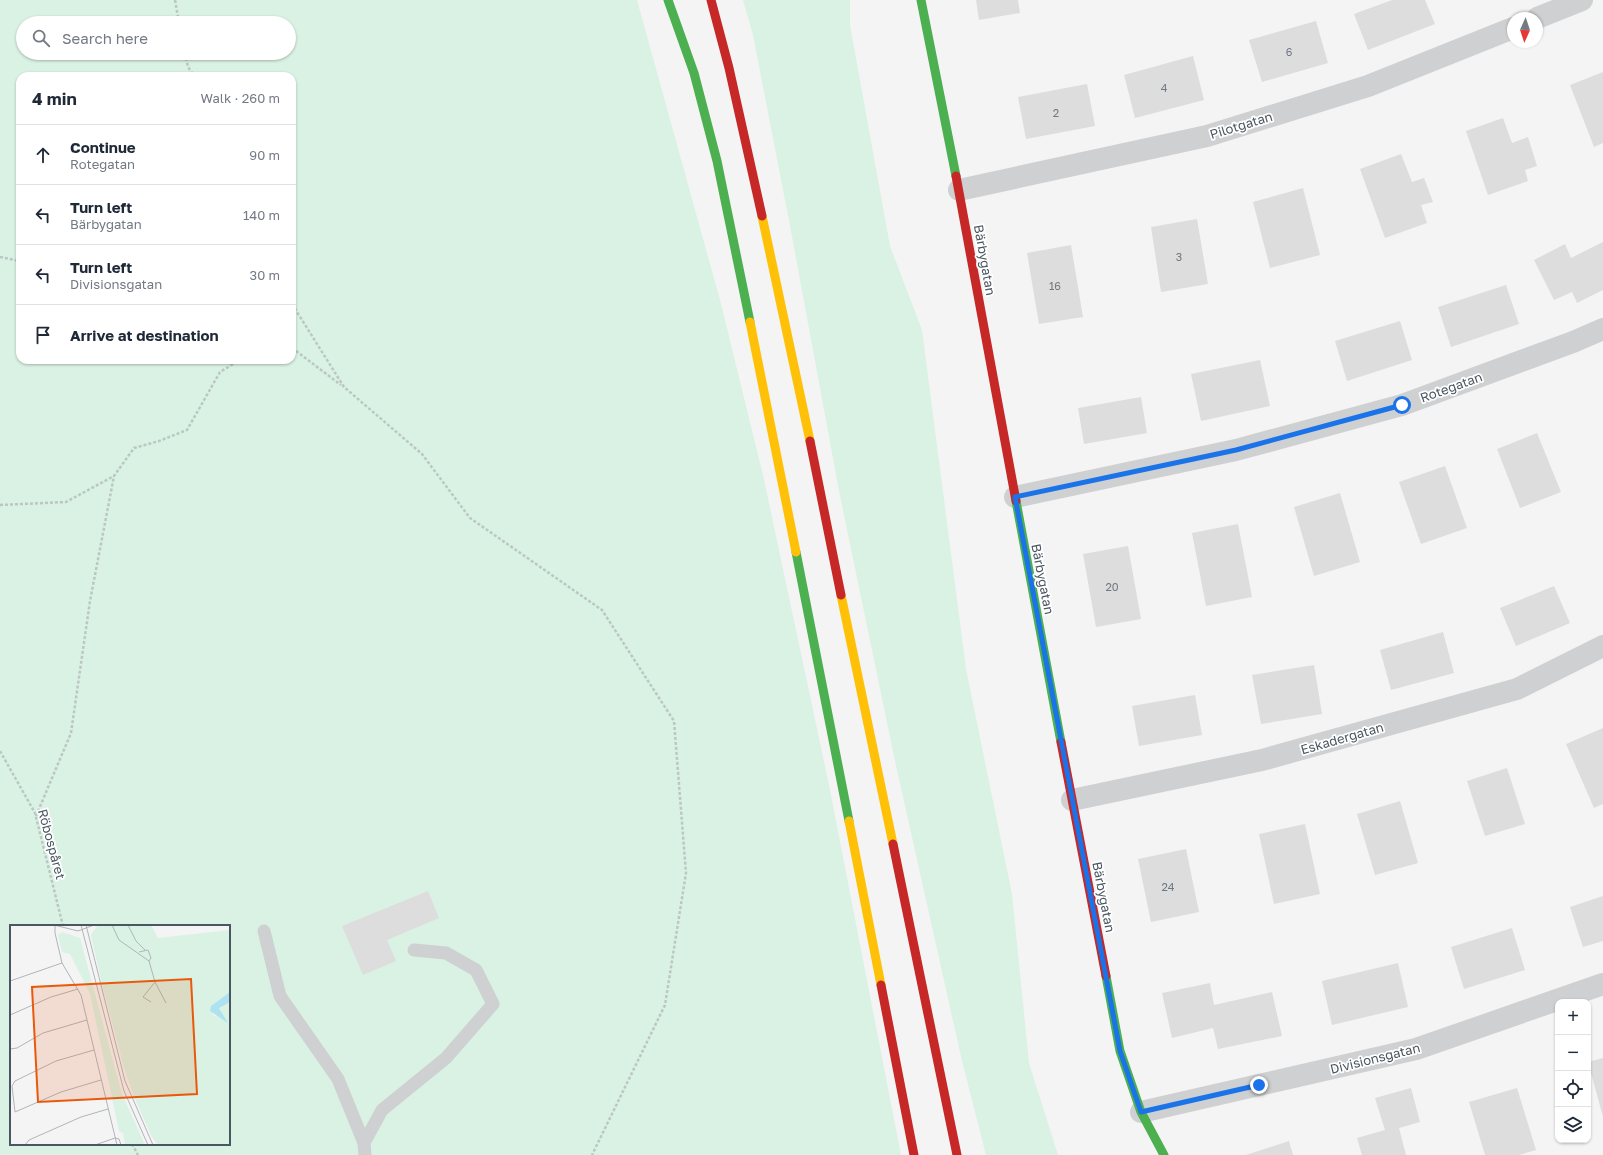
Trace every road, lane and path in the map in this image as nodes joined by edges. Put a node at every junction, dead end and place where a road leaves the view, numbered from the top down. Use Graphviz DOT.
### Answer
graph roads {
  1 [pos="175,0"];
  2 [pos="668,0"];
  3 [pos="711,0"];
  4 [pos="922,0"];
  5 [pos="1582,0"];
  6 [pos="178,16"];
  7 [pos="1543,16"];
  8 [pos="1507,30"];
  9 [pos="186,60"];
  10 [pos="191,72"];
  11 [pos="959,190"];
  12 [pos="0,257"];
  13 [pos="16,260"];
  14 [pos="296,310"];
  15 [pos="1603,328"];
  16 [pos="296,351"];
  17 [pos="233,364"];
  18 [pos="344,387"];
  19 [pos="114,476"];
  20 [pos="1015,497"];
  21 [pos="0,505"];
  22 [pos="1603,646"];
  23 [pos="0,750"];
  24 [pos="1072,800"];
  25 [pos="36,816"];
  26 [pos="63,925"];
  27 [pos="264,931"];
  28 [pos="414,950"];
  29 [pos="1603,984"];
  30 [pos="1141,1112"];
  31 [pos="133,1145"];
  32 [pos="365,1149"];
  33 [pos="138,1155"];
  34 [pos="592,1155"];
  35 [pos="914,1155"];
  36 [pos="957,1155"];
  37 [pos="1164,1155"];
  1 -- 6 [label="path"];
  2 -- 35 [label="main road"];
  3 -- 36 [label="main road"];
  4 -- 11 [label="main road, Bärbygatan"];
  5 -- 7 [label="street"];
  8 -- 11 [label="street, Pilotgatan"];
  9 -- 10 [label="path"];
  11 -- 20 [label="main road, Bärbygatan"];
  12 -- 13 [label="path"];
  14 -- 18 [label="path"];
  15 -- 20 [label="street, Rotegatan"];
  16 -- 18 [label="path"];
  17 -- 19 [label="path"];
  18 -- 34 [label="path"];
  19 -- 21 [label="path"];
  19 -- 25 [label="path"];
  20 -- 24 [label="main road, Bärbygatan"];
  22 -- 24 [label="street, Eskadergatan"];
  23 -- 25 [label="path, Röbospåret"];
  24 -- 30 [label="main road, Bärbygatan"];
  25 -- 26 [label="path, Röbospåret"];
  27 -- 32 [label="lane"];
  28 -- 32 [label="lane"];
  29 -- 30 [label="street, Divisionsgatan"];
  30 -- 37 [label="main road, Bärbygatan"];
  31 -- 33 [label="path"];
}
